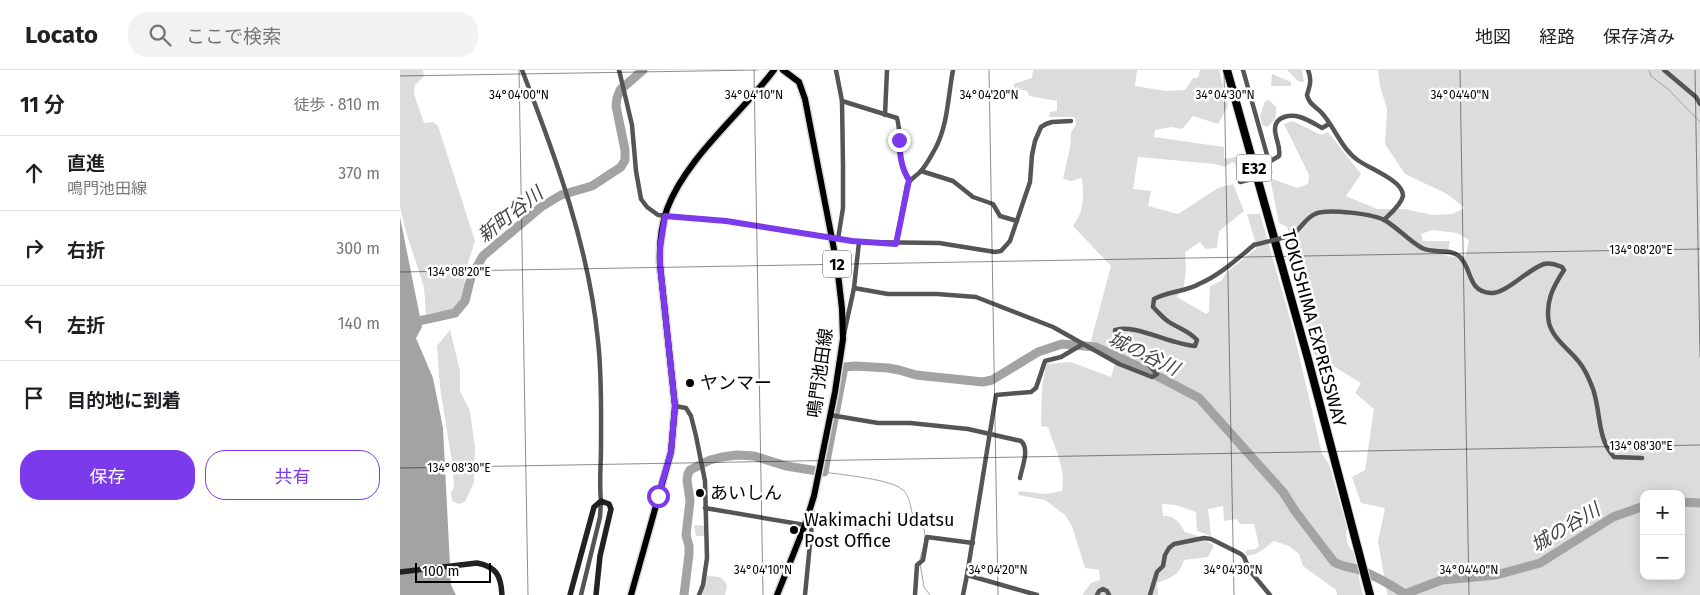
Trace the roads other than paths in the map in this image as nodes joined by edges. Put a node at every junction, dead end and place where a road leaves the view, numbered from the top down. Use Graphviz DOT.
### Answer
graph roads {
  1 [pos="522,70"];
  2 [pos="620,70"];
  3 [pos="774,70"];
  4 [pos="783,70"];
  5 [pos="836,70"];
  6 [pos="887,70"];
  7 [pos="953,70"];
  8 [pos="1227,70"];
  9 [pos="1243,70"];
  10 [pos="1308,70"];
  11 [pos="1664,70"];
  12 [pos="842,101"];
  13 [pos="1700,104"];
  14 [pos="885,115"];
  15 [pos="1071,121"];
  16 [pos="1329,124"];
  17 [pos="1269,162"];
  18 [pos="921,171"];
  19 [pos="909,180"];
  20 [pos="1240,182"];
  21 [pos="665,216"];
  22 [pos="1384,220"];
  23 [pos="1017,221"];
  24 [pos="835,239"];
  25 [pos="859,242"];
  26 [pos="896,244"];
  27 [pos="854,288"];
  28 [pos="843,339"];
  29 [pos="1083,344"];
  30 [pos="675,406"];
  31 [pos="830,415"];
  32 [pos="989,434"];
  33 [pos="1642,458"];
  34 [pos="1020,478"];
  35 [pos="601,501"];
  36 [pos="705,508"];
  37 [pos="809,512"];
  38 [pos="805,526"];
  39 [pos="973,543"];
  40 [pos="400,572"];
  41 [pos="968,575"];
  42 [pos="1369,592"];
  43 [pos="502,595"];
  44 [pos="570,595"];
  45 [pos="581,595"];
  46 [pos="596,595"];
  47 [pos="631,595"];
  48 [pos="699,595"];
  49 [pos="777,595"];
  50 [pos="805,595"];
  51 [pos="915,595"];
  52 [pos="963,595"];
  53 [pos="1037,595"];
  54 [pos="1098,595"];
  55 [pos="1109,595"];
  56 [pos="1150,595"];
  57 [pos="1270,595"];
  1 -- 35 [label="street"];
  2 -- 21 [label="street"];
  3 -- 21 [label="main road"];
  4 -- 24 [label="main road, 鳴門池田線 / 12"];
  5 -- 12 [label="street"];
  6 -- 14 [label="street"];
  7 -- 18 [label="street"];
  8 -- 42 [label="highway, TOKUSHIMA EXPRESSWAY / E32"];
  9 -- 17 [label="street"];
  10 -- 16 [label="street"];
  11 -- 13 [label="street"];
  12 -- 14 [label="street"];
  12 -- 24 [label="street"];
  14 -- 19 [label="street"];
  15 -- 23 [label="street"];
  16 -- 17 [label="street"];
  16 -- 22 [label="street"];
  17 -- 20 [label="street, bridge"];
  18 -- 19 [label="street"];
  18 -- 23 [label="street"];
  19 -- 26 [label="street"];
  21 -- 24 [label="street"];
  21 -- 30 [label="main road"];
  22 -- 29 [label="street, bridge"];
  22 -- 33 [label="street"];
  23 -- 26 [label="street"];
  24 -- 25 [label="street"];
  24 -- 28 [label="main road, 鳴門池田線 / 12"];
  25 -- 26 [label="street"];
  25 -- 27 [label="street"];
  27 -- 28 [label="street"];
  27 -- 29 [label="street"];
  28 -- 31 [label="main road, 鳴門池田線 / 12"];
  29 -- 32 [label="street"];
  30 -- 36 [label="street"];
  30 -- 47 [label="main road"];
  31 -- 32 [label="street"];
  31 -- 37 [label="main road, 鳴門池田線 / 12"];
  32 -- 34 [label="street"];
  32 -- 39 [label="street"];
  35 -- 44 [label="main road"];
  35 -- 45 [label="street"];
  35 -- 46 [label="main road"];
  36 -- 38 [label="street"];
  36 -- 48 [label="street"];
  37 -- 38 [label="main road, 鳴門池田線 / 12"];
  37 -- 50 [label="street"];
  38 -- 49 [label="main road, 鳴門池田線 / 12"];
  39 -- 41 [label="street"];
  39 -- 51 [label="street"];
  40 -- 43 [label="main road"];
  41 -- 52 [label="street"];
  41 -- 53 [label="street"];
  54 -- 55 [label="street"];
  56 -- 57 [label="street"];
}
